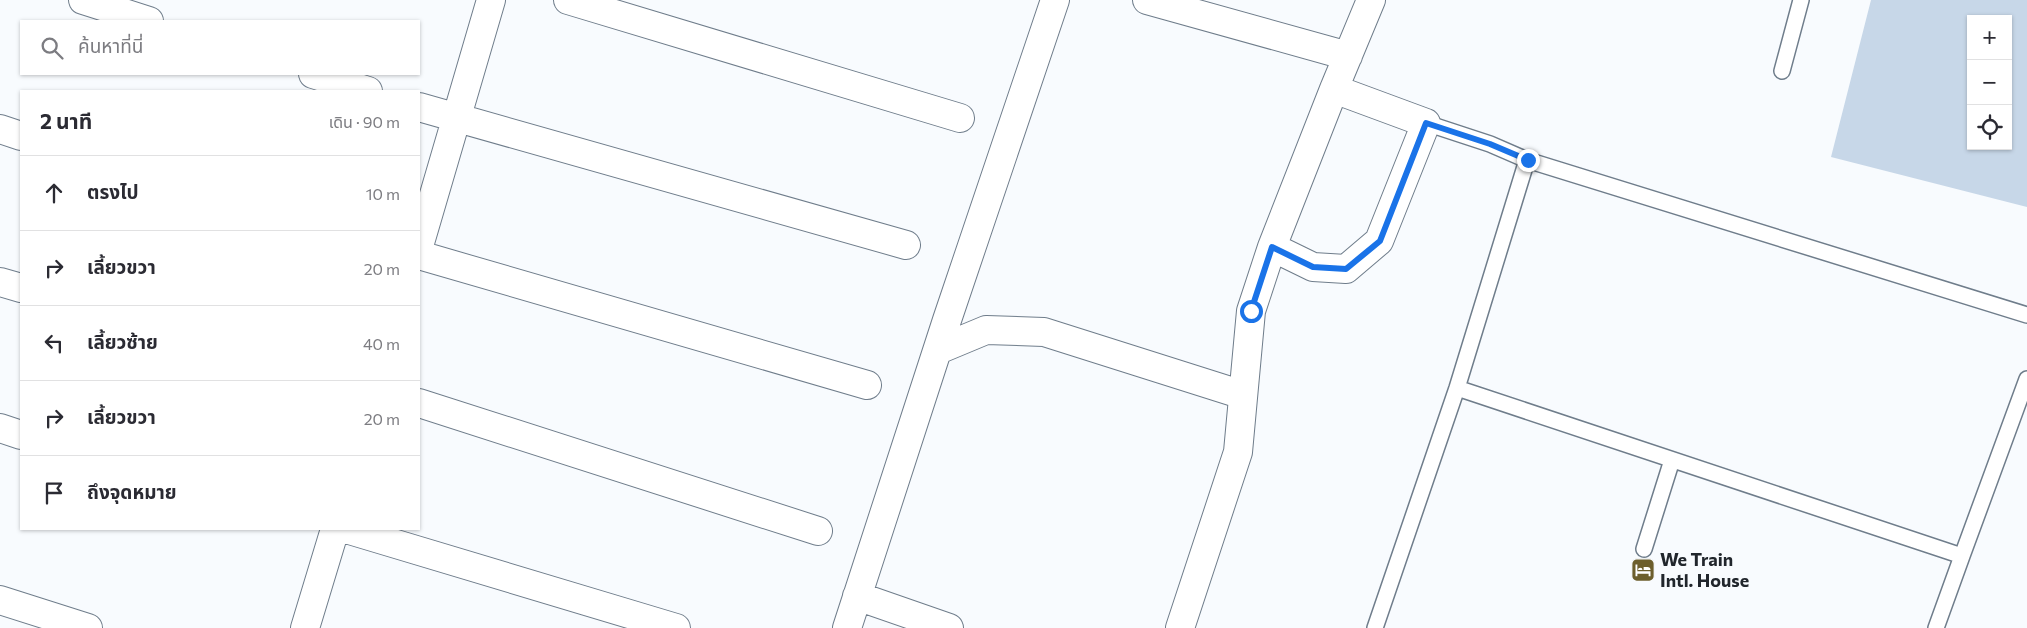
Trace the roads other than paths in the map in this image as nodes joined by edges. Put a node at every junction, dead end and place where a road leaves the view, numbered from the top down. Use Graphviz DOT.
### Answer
graph roads {
  1 [pos="83,0"];
  2 [pos="491,0"];
  3 [pos="568,0"];
  4 [pos="1056,0"];
  5 [pos="1147,0"];
  6 [pos="1371,0"];
  7 [pos="1801,0"];
  8 [pos="146,20"];
  9 [pos="1348,56"];
  10 [pos="1782,71"];
  11 [pos="317,75"];
  12 [pos="1334,89"];
  13 [pos="365,90"];
  14 [pos="420,107"];
  15 [pos="960,118"];
  16 [pos="457,120"];
  17 [pos="1426,123"];
  18 [pos="0,130"];
  19 [pos="20,136"];
  20 [pos="1528,160"];
  21 [pos="420,243"];
  22 [pos="906,245"];
  23 [pos="1272,247"];
  24 [pos="420,255"];
  25 [pos="0,282"];
  26 [pos="20,288"];
  27 [pos="2027,315"];
  28 [pos="938,350"];
  29 [pos="2027,379"];
  30 [pos="867,385"];
  31 [pos="1458,388"];
  32 [pos="1243,395"];
  33 [pos="420,404"];
  34 [pos="0,428"];
  35 [pos="20,435"];
  36 [pos="1672,460"];
  37 [pos="335,530"];
  38 [pos="349,530"];
  39 [pos="818,531"];
  40 [pos="1644,550"];
  41 [pos="1962,556"];
  42 [pos="857,596"];
  43 [pos="0,600"];
  44 [pos="88,628"];
  45 [pos="305,628"];
  46 [pos="676,628"];
  47 [pos="847,628"];
  48 [pos="949,628"];
  49 [pos="1180,628"];
  50 [pos="1375,628"];
  51 [pos="1936,628"];
  1 -- 8 [label="street"];
  2 -- 16 [label="street"];
  3 -- 15 [label="street"];
  4 -- 28 [label="street"];
  5 -- 9 [label="street"];
  6 -- 9 [label="street"];
  7 -- 10 [label="lane"];
  9 -- 12 [label="street"];
  11 -- 13 [label="street"];
  12 -- 17 [label="street"];
  12 -- 23 [label="street"];
  14 -- 16 [label="street"];
  16 -- 21 [label="street"];
  16 -- 22 [label="street"];
  17 -- 20 [label="lane"];
  17 -- 23 [label="street"];
  18 -- 19 [label="street"];
  20 -- 27 [label="lane"];
  20 -- 31 [label="lane"];
  23 -- 32 [label="street"];
  24 -- 30 [label="street"];
  25 -- 26 [label="street"];
  28 -- 32 [label="street"];
  28 -- 42 [label="street"];
  29 -- 41 [label="lane"];
  31 -- 36 [label="lane"];
  31 -- 50 [label="lane"];
  32 -- 49 [label="street"];
  33 -- 39 [label="street"];
  34 -- 35 [label="street"];
  36 -- 40 [label="lane"];
  36 -- 41 [label="lane"];
  37 -- 45 [label="street"];
  38 -- 46 [label="street"];
  41 -- 51 [label="lane"];
  42 -- 47 [label="street"];
  42 -- 48 [label="street"];
  43 -- 44 [label="street"];
}
